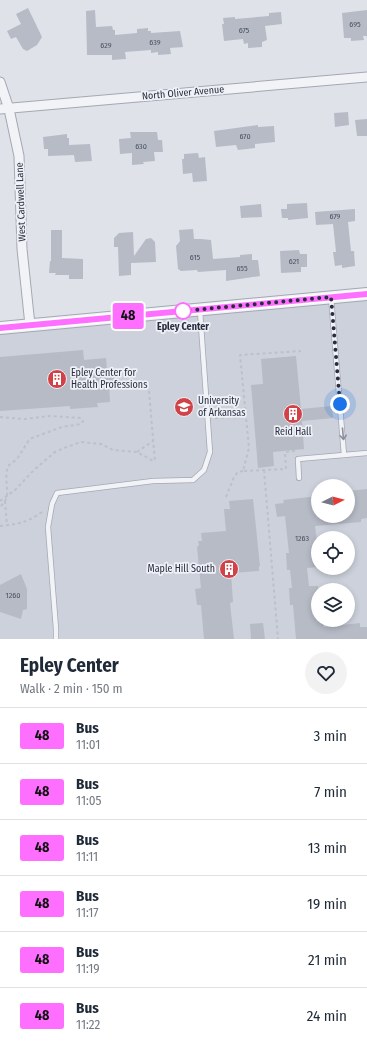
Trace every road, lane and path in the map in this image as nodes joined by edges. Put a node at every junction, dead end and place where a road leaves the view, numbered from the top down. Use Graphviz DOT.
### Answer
graph roads {
  1 [pos="367,77"];
  2 [pos="0,82"];
  3 [pos="4,109"];
  4 [pos="367,294"];
  5 [pos="331,297"];
  6 [pos="200,310"];
  7 [pos="30,325"];
  8 [pos="0,328"];
  9 [pos="301,351"];
  10 [pos="149,391"];
  11 [pos="0,417"];
  12 [pos="245,417"];
  13 [pos="218,418"];
  14 [pos="153,441"];
  15 [pos="297,451"];
  16 [pos="137,452"];
  17 [pos="367,453"];
  18 [pos="344,455"];
  19 [pos="264,470"];
  20 [pos="243,471"];
  21 [pos="299,478"];
  22 [pos="6,497"];
  23 [pos="226,497"];
  24 [pos="0,501"];
  25 [pos="5,502"];
  26 [pos="0,507"];
  27 [pos="42,512"];
  28 [pos="0,526"];
  29 [pos="7,526"];
  30 [pos="56,639"];
  31 [pos="278,639"];
  1 -- 3 [label="street, North Oliver Avenue"];
  2 -- 3 [label="street, West Cardwell Lane"];
  3 -- 7 [label="street, West Cardwell Lane"];
  4 -- 5 [label="street"];
  5 -- 6 [label="street"];
  5 -- 18 [label="lane, one-way"];
  6 -- 7 [label="street"];
  6 -- 30 [label="lane"];
  7 -- 8 [label="street"];
  9 -- 12 [label="path"];
  10 -- 14 [label="path"];
  11 -- 22 [label="path"];
  12 -- 13 [label="path"];
  12 -- 20 [label="path"];
  14 -- 16 [label="path"];
  14 -- 16 [label="path"];
  15 -- 19 [label="path"];
  16 -- 22 [label="path"];
  17 -- 18 [label="lane"];
  18 -- 21 [label="lane"];
  19 -- 20 [label="path"];
  19 -- 31 [label="path"];
  20 -- 23 [label="path"];
  22 -- 24 [label="path"];
  22 -- 25 [label="path"];
  25 -- 26 [label="path"];
  25 -- 29 [label="path"];
  27 -- 29 [label="path"];
  28 -- 29 [label="path"];
}
